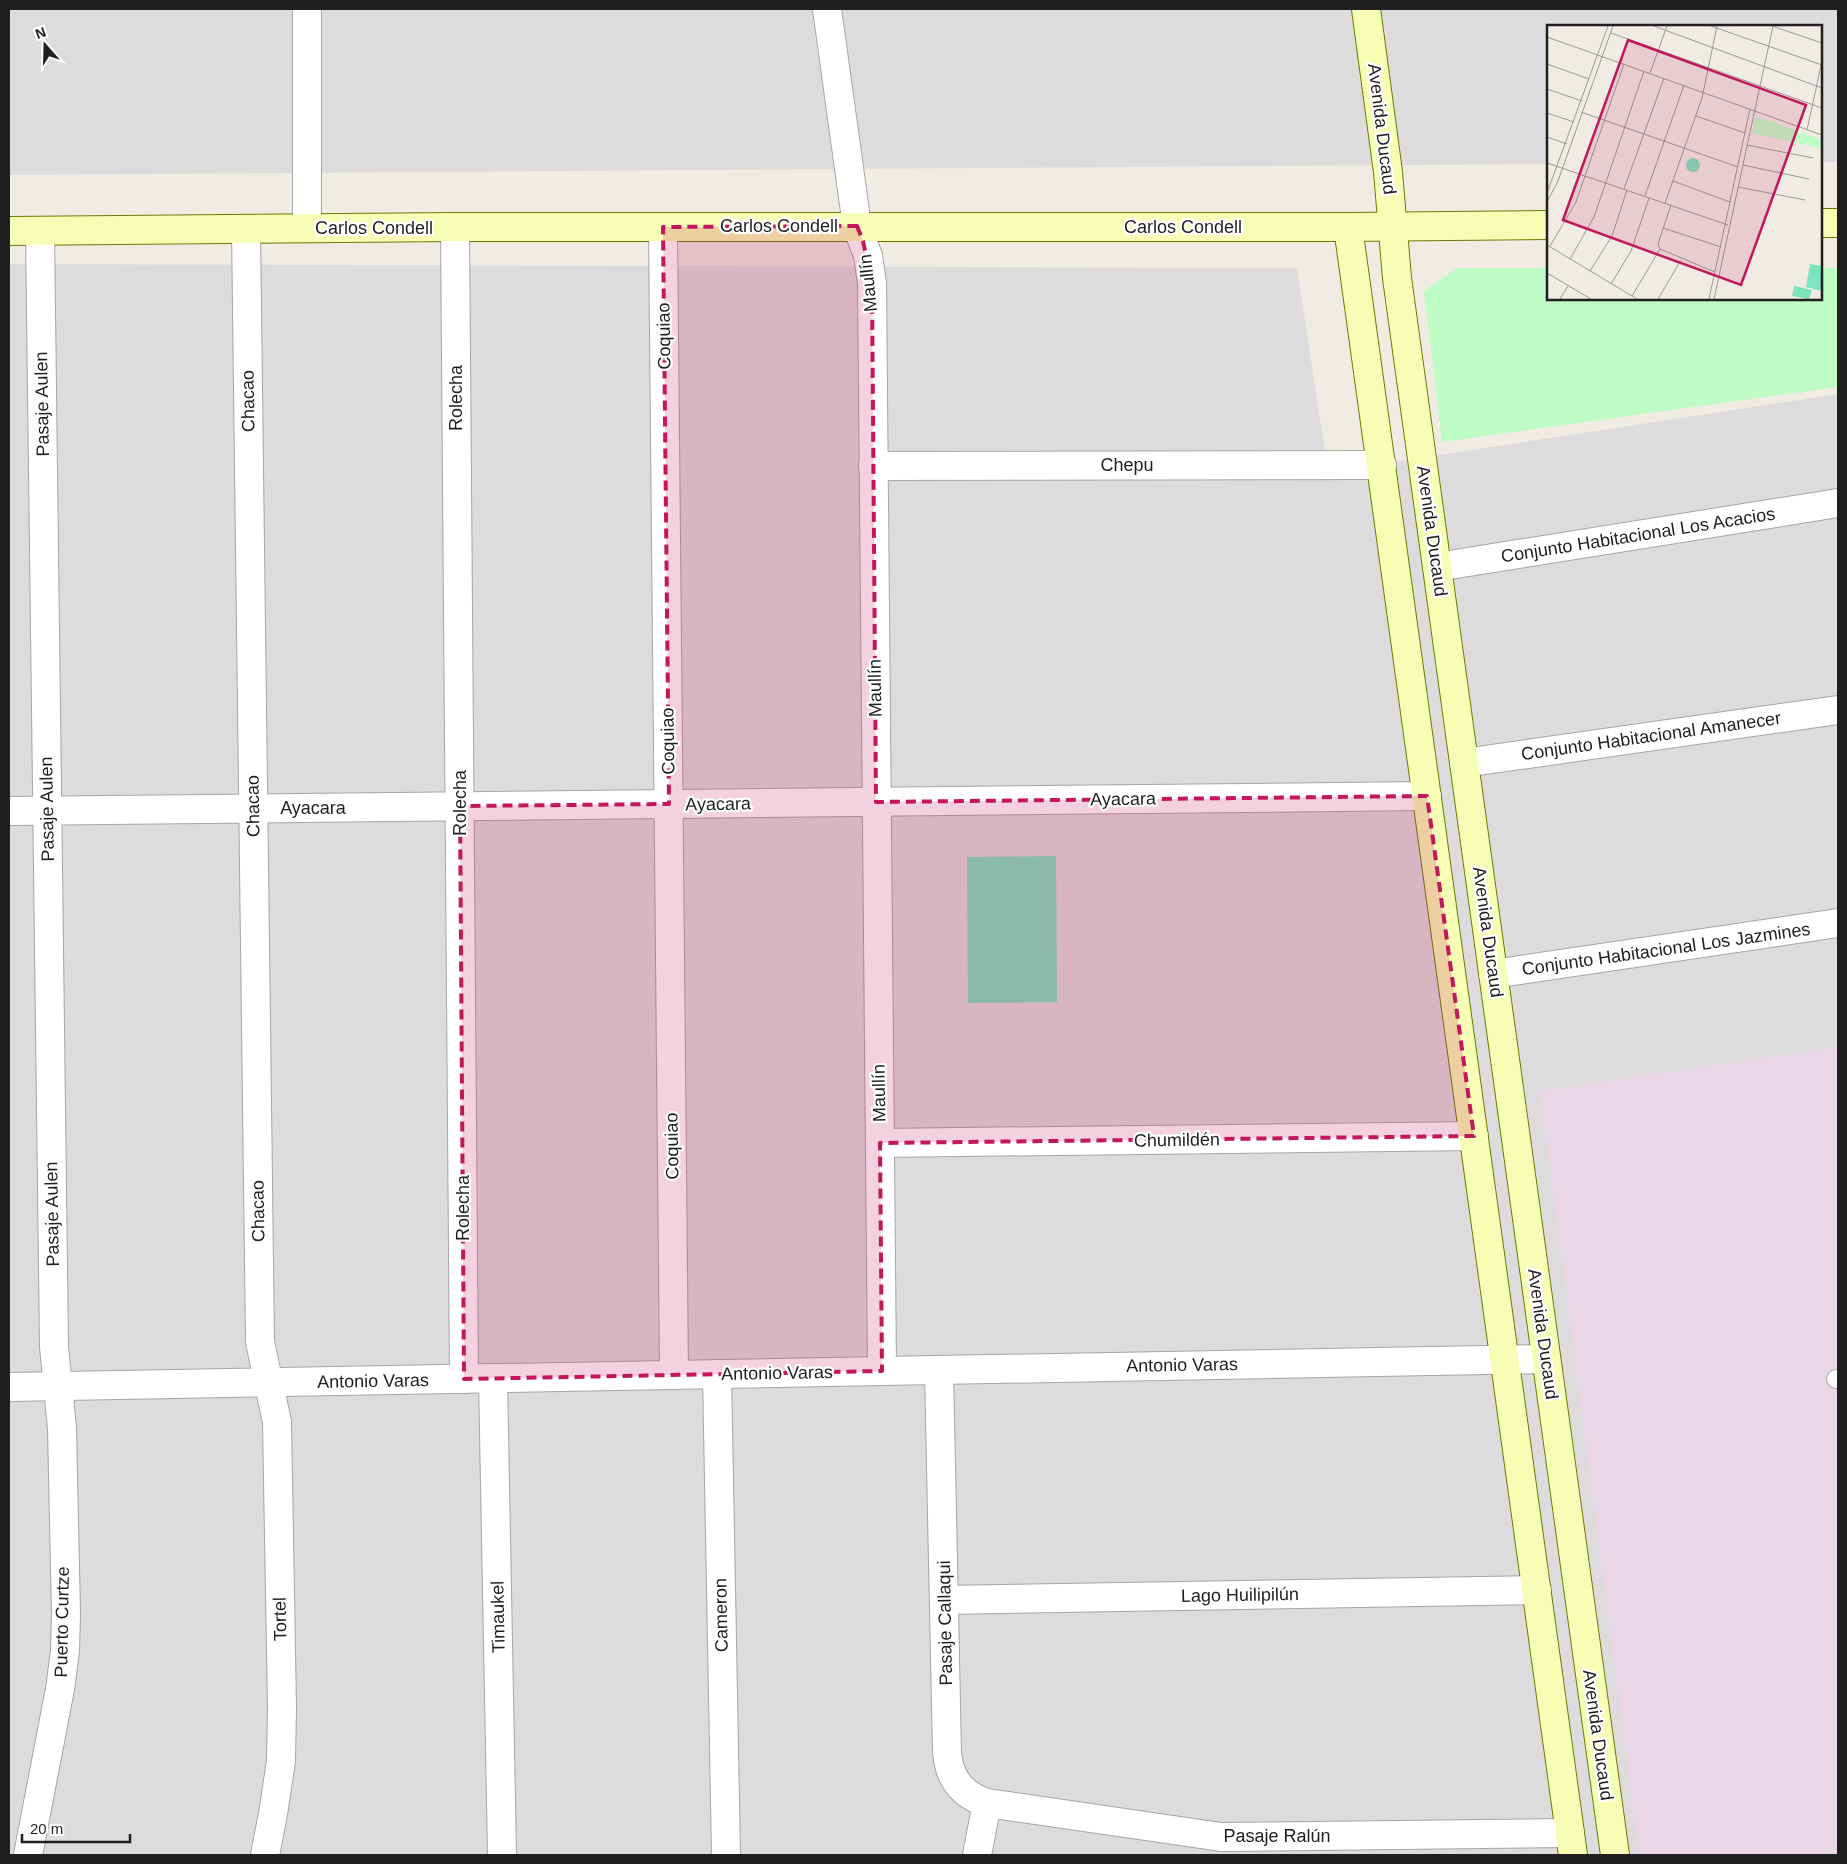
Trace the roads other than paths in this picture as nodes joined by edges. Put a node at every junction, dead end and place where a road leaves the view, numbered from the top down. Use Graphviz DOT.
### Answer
graph roads {
  1 [pos="307,9"];
  2 [pos="827,9"];
  3 [pos="1366,9"];
  4 [pos="1822,223"];
  5 [pos="1838,223"];
  6 [pos="1547,224"];
  7 [pos="857,226"];
  8 [pos="1393,226"];
  9 [pos="455,227"];
  10 [pos="663,227"];
  11 [pos="1348,227"];
  12 [pos="308,228"];
  13 [pos="246,229"];
  14 [pos="9,231"];
  15 [pos="40,231"];
  16 [pos="1382,465"];
  17 [pos="873,466"];
  18 [pos="1838,503"];
  19 [pos="1437,567"];
  20 [pos="1838,710"];
  21 [pos="1464,763"];
  22 [pos="1427,796"];
  23 [pos="876,802"];
  24 [pos="669,804"];
  25 [pos="460,806"];
  26 [pos="254,808"];
  27 [pos="48,810"];
  28 [pos="9,811"];
  29 [pos="1838,923"];
  30 [pos="1493,974"];
  31 [pos="1474,1136"];
  32 [pos="880,1143"];
  33 [pos="1546,1358"];
  34 [pos="1504,1359"];
  35 [pos="939,1370"];
  36 [pos="882,1371"];
  37 [pos="717,1374"];
  38 [pos="674,1375"];
  39 [pos="493,1378"];
  40 [pos="464,1379"];
  41 [pos="268,1382"];
  42 [pos="58,1386"];
  43 [pos="9,1387"];
  44 [pos="1536,1590"];
  45 [pos="944,1600"];
  46 [pos="987,1804"];
  47 [pos="1571,1844"];
  48 [pos="1220,1846"];
  49 [pos="28,1855"];
  50 [pos="265,1855"];
  51 [pos="502,1855"];
  52 [pos="726,1855"];
  53 [pos="977,1855"];
  54 [pos="1615,1855"];
  1 -- 12 [label="street"];
  2 -- 7 [label="street, Maullín"];
  3 -- 8 [label="street, Avenida Ducaud"];
  4 -- 5 [label="street"];
  6 -- 8 [label="street, Carlos Condell"];
  7 -- 10 [label="street, Carlos Condell"];
  7 -- 11 [label="street, Carlos Condell"];
  7 -- 17 [label="street, Maullín"];
  8 -- 11 [label="street, Carlos Condell"];
  8 -- 19 [label="street, Avenida Ducaud"];
  9 -- 10 [label="street, Carlos Condell"];
  9 -- 12 [label="street, Carlos Condell"];
  9 -- 25 [label="street, Rolecha"];
  10 -- 24 [label="street, Coquiao"];
  11 -- 16 [label="street"];
  12 -- 13 [label="street, Carlos Condell"];
  13 -- 15 [label="street, Carlos Condell"];
  13 -- 26 [label="street, Chacao"];
  14 -- 15 [label="street, Carlos Condell"];
  15 -- 27 [label="street, Pasaje Aulen"];
  16 -- 17 [label="street, Chepu"];
  16 -- 22 [label="street"];
  17 -- 23 [label="street, Maullín"];
  18 -- 19 [label="street, Conjunto Habitacional Los Acacios"];
  19 -- 21 [label="street, Avenida Ducaud"];
  20 -- 21 [label="street, Conjunto Habitacional Amanecer"];
  21 -- 30 [label="street, Avenida Ducaud"];
  22 -- 23 [label="street, Ayacara"];
  22 -- 31 [label="street"];
  23 -- 24 [label="street, Ayacara"];
  23 -- 32 [label="street, Maullín"];
  24 -- 25 [label="street, Ayacara"];
  24 -- 38 [label="street, Coquiao"];
  25 -- 26 [label="street, Ayacara"];
  25 -- 40 [label="street, Rolecha"];
  26 -- 27 [label="street, Ayacara"];
  26 -- 41 [label="street, Chacao"];
  27 -- 28 [label="street, Ayacara"];
  27 -- 42 [label="street, Pasaje Aulen"];
  29 -- 30 [label="street, Conjunto Habitacional Los Jazmines"];
  30 -- 33 [label="street, Avenida Ducaud"];
  31 -- 32 [label="street, Chumildén"];
  31 -- 34 [label="street"];
  32 -- 36 [label="street, Maullín"];
  33 -- 34 [label="street, Antonio Varas"];
  33 -- 54 [label="street, Avenida Ducaud"];
  34 -- 35 [label="street, Antonio Varas"];
  34 -- 44 [label="street"];
  35 -- 36 [label="street, Antonio Varas"];
  35 -- 45 [label="street, Pasaje Callaqui"];
  36 -- 37 [label="street, Antonio Varas"];
  37 -- 38 [label="street, Antonio Varas"];
  37 -- 52 [label="street, Cameron"];
  38 -- 39 [label="street, Antonio Varas"];
  39 -- 40 [label="street, Antonio Varas"];
  39 -- 51 [label="street, Timaukel"];
  40 -- 41 [label="street, Antonio Varas"];
  41 -- 42 [label="street, Antonio Varas"];
  41 -- 50 [label="street, Tortel"];
  42 -- 43 [label="street, Antonio Varas"];
  42 -- 49 [label="street, Puerto Curtze"];
  44 -- 45 [label="street, Lago Huilipilún"];
  44 -- 47 [label="street"];
  45 -- 46 [label="street, Pasaje Callaqui"];
  46 -- 48 [label="street, Pasaje Ralún"];
  46 -- 53 [label="street"];
  47 -- 48 [label="street, Pasaje Ralún"];
}
